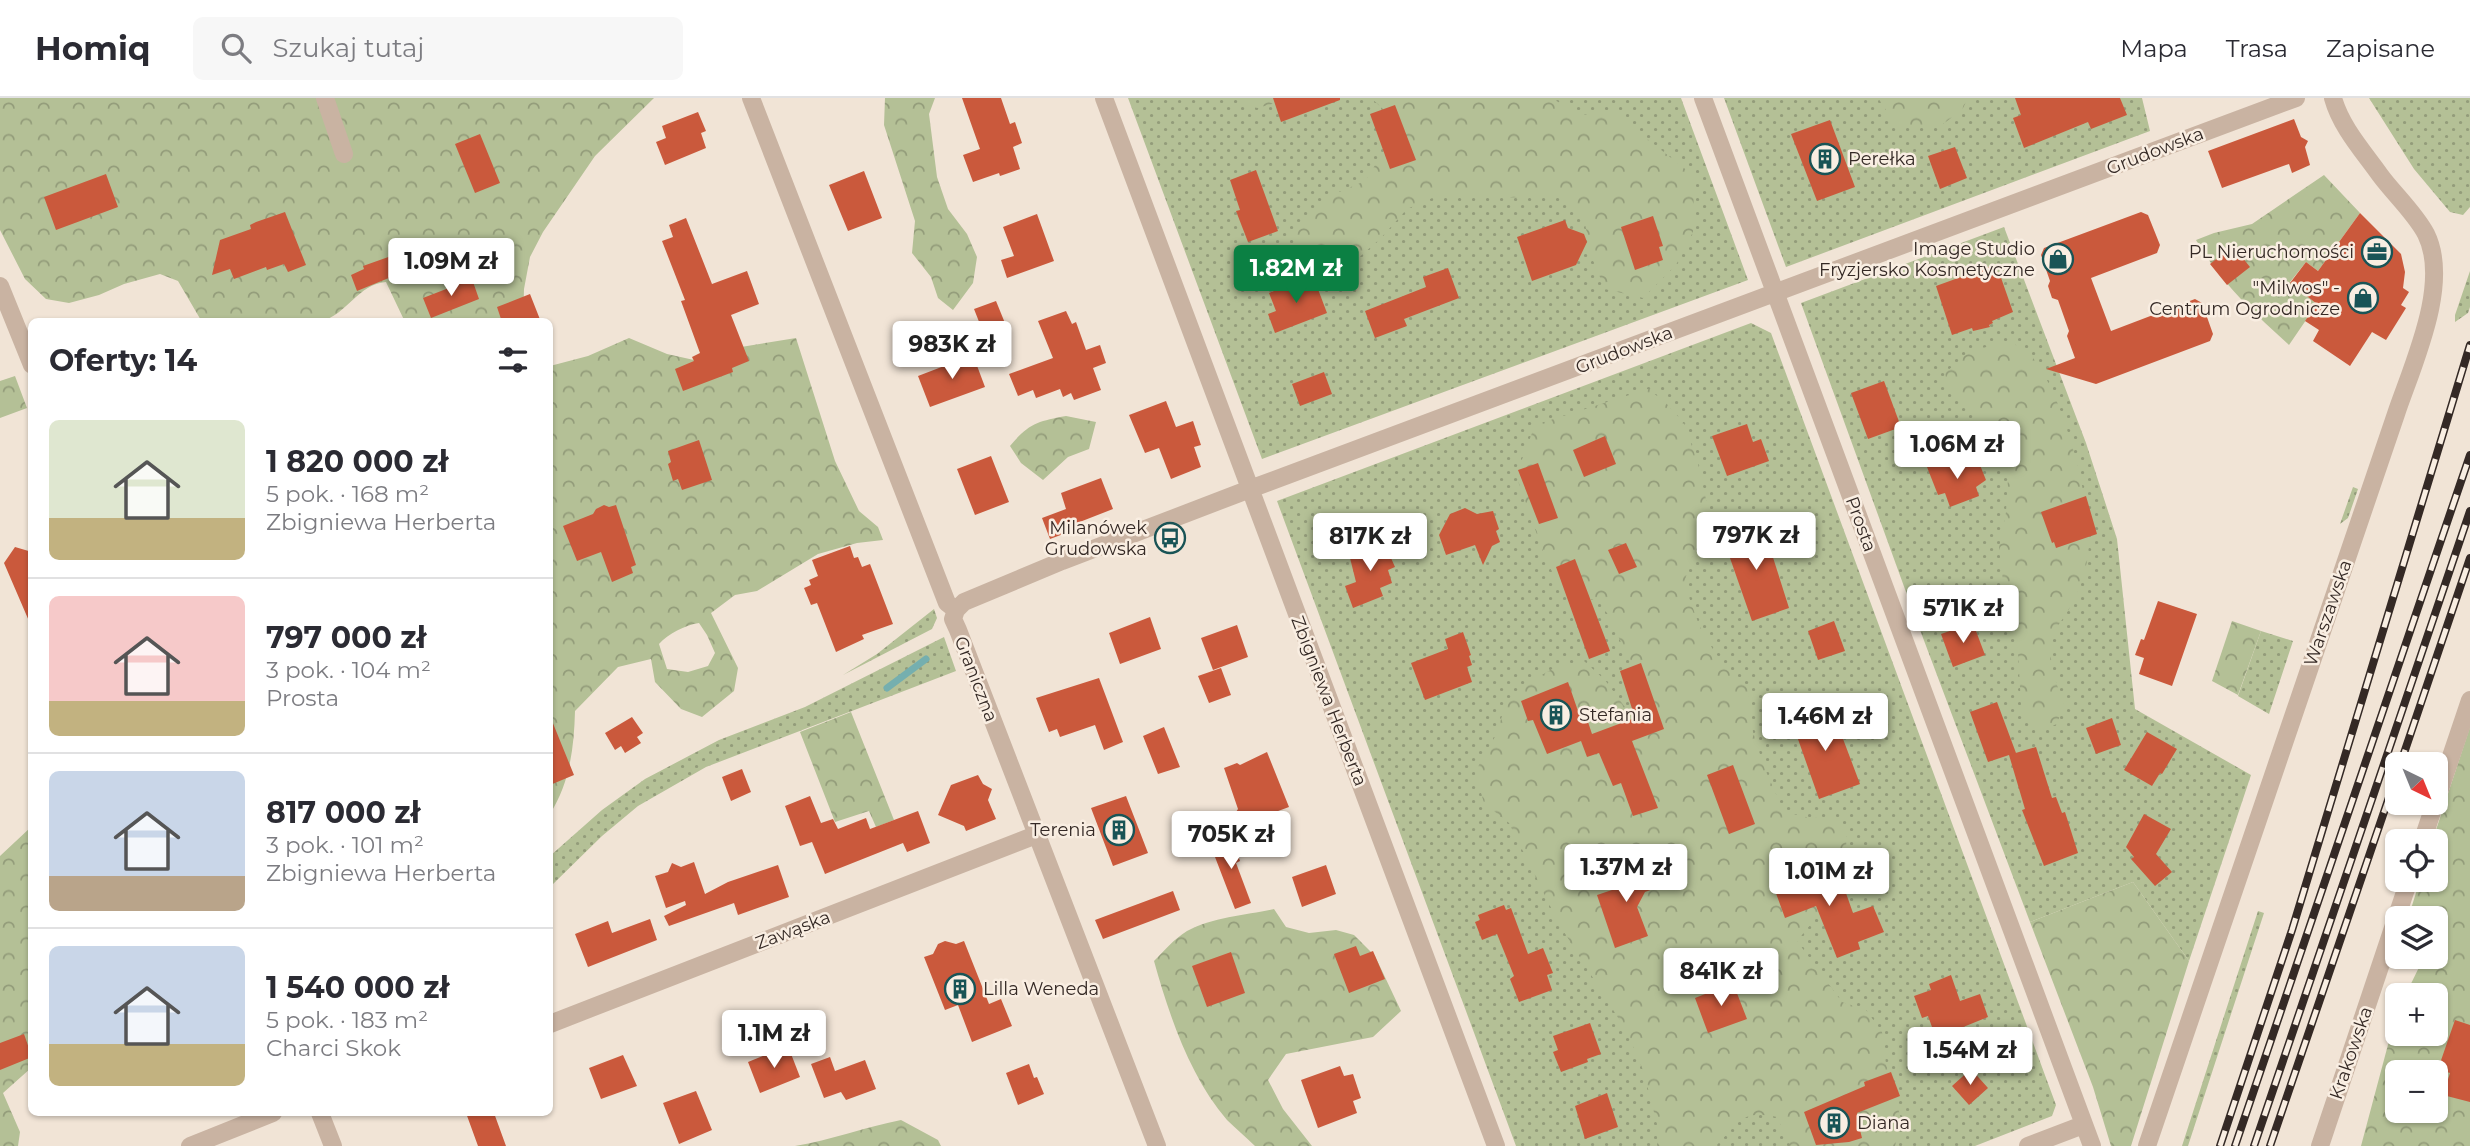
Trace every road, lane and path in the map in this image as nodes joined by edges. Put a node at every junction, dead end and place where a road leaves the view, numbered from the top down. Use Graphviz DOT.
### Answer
graph roads {
  1 [pos="326,98"];
  2 [pos="751,98"];
  3 [pos="1104,98"];
  4 [pos="1703,98"];
  5 [pos="2295,98"];
  6 [pos="2333,98"];
  7 [pos="344,154"];
  8 [pos="0,286"];
  9 [pos="1776,293"];
  10 [pos="28,355"];
  11 [pos="1250,489"];
  12 [pos="956,610"];
  13 [pos="2470,700"];
  14 [pos="2448,766"];
  15 [pos="1036,835"];
  16 [pos="2405,892"];
  17 [pos="553,1023"];
  18 [pos="265,1116"];
  19 [pos="321,1116"];
  20 [pos="2083,1125"];
  21 [pos="190,1146"];
  22 [pos="333,1146"];
  23 [pos="1157,1146"];
  24 [pos="1496,1146"];
  25 [pos="2028,1146"];
  26 [pos="2092,1146"];
  27 [pos="2147,1146"];
  28 [pos="2320,1146"];
  1 -- 7 [label="street"];
  2 -- 12 [label="street, Graniczna"];
  3 -- 11 [label="street, Zbigniewa Herberta"];
  4 -- 9 [label="street, Prosta"];
  5 -- 9 [label="street, Grudowska"];
  6 -- 27 [label="street, Warszawska"];
  8 -- 10 [label="street"];
  9 -- 11 [label="street, Grudowska"];
  9 -- 20 [label="street, Prosta"];
  11 -- 12 [label="street, Grudowska"];
  11 -- 24 [label="street, Zbigniewa Herberta"];
  12 -- 15 [label="street, Graniczna"];
  13 -- 14 [label="street"];
  15 -- 17 [label="street, Zawąska"];
  15 -- 23 [label="street, Graniczna"];
  16 -- 28 [label="street, Krakowska"];
  18 -- 21 [label="street"];
  19 -- 22 [label="street"];
  20 -- 25 [label="street"];
  20 -- 26 [label="street, Prosta"];
}
